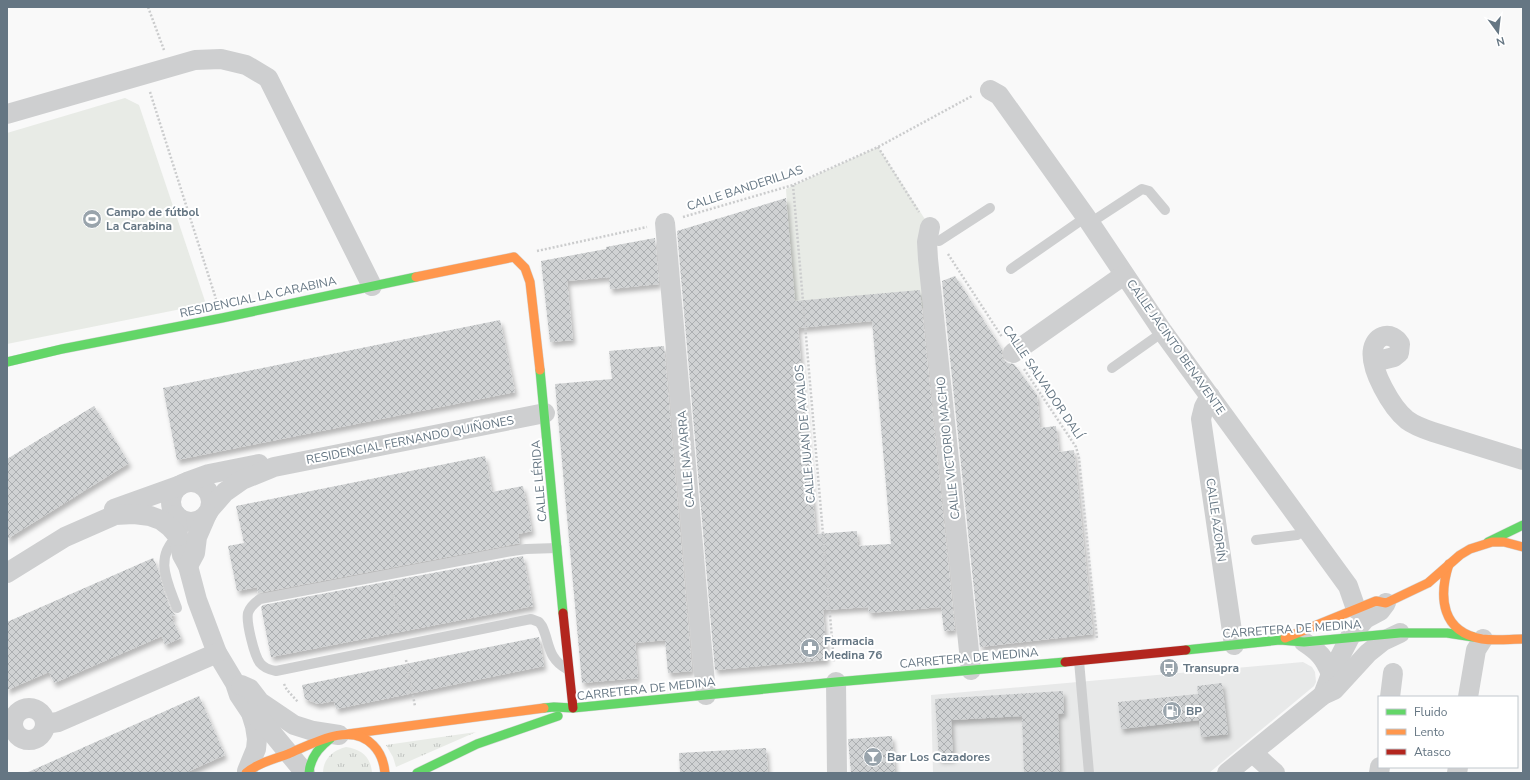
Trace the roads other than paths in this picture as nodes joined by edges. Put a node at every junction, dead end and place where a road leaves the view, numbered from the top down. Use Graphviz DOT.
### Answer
graph roads {
  1 [pos="990,90"];
  2 [pos="7,114"];
  3 [pos="990,208"];
  4 [pos="1164,210"];
  5 [pos="1088,220"];
  6 [pos="665,223"];
  7 [pos="934,234"];
  8 [pos="514,257"];
  9 [pos="1011,269"];
  10 [pos="1124,275"];
  11 [pos="372,286"];
  12 [pos="1163,332"];
  13 [pos="1013,353"];
  14 [pos="7,362"];
  15 [pos="1374,362"];
  16 [pos="1112,368"];
  17 [pos="1210,396"];
  18 [pos="545,412"];
  19 [pos="1523,460"];
  20 [pos="274,467"];
  21 [pos="184,483"];
  22 [pos="209,511"];
  23 [pos="176,515"];
  24 [pos="100,521"];
  25 [pos="1523,525"];
  26 [pos="1306,528"];
  27 [pos="178,536"];
  28 [pos="1256,540"];
  29 [pos="1481,545"];
  30 [pos="1523,547"];
  31 [pos="557,548"];
  32 [pos="1449,564"];
  33 [pos="188,566"];
  34 [pos="7,573"];
  35 [pos="1386,603"];
  36 [pos="176,608"];
  37 [pos="1356,609"];
  38 [pos="1523,630"];
  39 [pos="1400,633"];
  40 [pos="1350,637"];
  41 [pos="1483,638"];
  42 [pos="1523,639"];
  43 [pos="1280,640"];
  44 [pos="1304,642"];
  45 [pos="1234,645"];
  46 [pos="217,654"];
  47 [pos="1079,661"];
  48 [pos="568,669"];
  49 [pos="971,670"];
  50 [pos="1331,674"];
  51 [pos="1393,674"];
  52 [pos="836,682"];
  53 [pos="235,683"];
  54 [pos="706,695"];
  55 [pos="1323,695"];
  56 [pos="1390,696"];
  57 [pos="1468,696"];
  58 [pos="573,708"];
  59 [pos="251,713"];
  60 [pos="45,724"];
  61 [pos="339,736"];
  62 [pos="289,753"];
  63 [pos="1253,753"];
  64 [pos="246,772"];
  65 [pos="306,773"];
  66 [pos="309,773"];
  67 [pos="385,773"];
  68 [pos="417,773"];
  69 [pos="836,773"];
  70 [pos="1089,773"];
  71 [pos="1227,773"];
  72 [pos="1275,773"];
  1 -- 5 [label="street, CALLE JACINTO BENAVENTE"];
  2 -- 11 [label="street"];
  3 -- 7 [label="lane"];
  4 -- 5 [label="lane"];
  5 -- 9 [label="lane"];
  5 -- 10 [label="street, CALLE JACINTO BENAVENTE"];
  6 -- 54 [label="street, CALLE NAVARRA"];
  7 -- 49 [label="street, CALLE VICTORIO MACHO"];
  8 -- 11 [label="main road, RESIDENCIAL LA CARABINA"];
  8 -- 18 [label="main road, CALLE LÉRIDA"];
  10 -- 12 [label="street, CALLE JACINTO BENAVENTE"];
  10 -- 13 [label="street"];
  11 -- 14 [label="main road, RESIDENCIAL LA CARABINA"];
  12 -- 16 [label="lane"];
  12 -- 17 [label="street, CALLE JACINTO BENAVENTE"];
  15 -- 19 [label="street"];
  17 -- 26 [label="street, CALLE JACINTO BENAVENTE"];
  17 -- 45 [label="street, CALLE AZORÍN"];
  18 -- 20 [label="street, RESIDENCIAL FERNANDO QUIÑONES"];
  18 -- 31 [label="main road, CALLE LÉRIDA"];
  20 -- 21 [label="street, RESIDENCIAL FERNANDO QUIÑONES"];
  20 -- 22 [label="street, RESIDENCIAL FERNANDO QUIÑONES"];
  21 -- 22 [label="street"];
  21 -- 23 [label="street"];
  21 -- 24 [label="street, RESIDENCIAL FERNANDO QUIÑONES"];
  22 -- 23 [label="street"];
  22 -- 33 [label="street"];
  23 -- 27 [label="street"];
  24 -- 27 [label="street, RESIDENCIAL FERNANDO QUIÑONES"];
  24 -- 34 [label="street, RESIDENCIAL FERNANDO QUIÑONES"];
  25 -- 29 [label="main road"];
  26 -- 28 [label="lane"];
  26 -- 37 [label="street, CALLE JACINTO BENAVENTE"];
  27 -- 33 [label="street"];
  27 -- 36 [label="lane"];
  29 -- 30 [label="main road"];
  29 -- 32 [label="main road"];
  31 -- 48 [label="main road, CALLE LÉRIDA"];
  31 -- 48 [label="lane"];
  32 -- 35 [label="main road"];
  32 -- 41 [label="main road"];
  33 -- 46 [label="street"];
  35 -- 37 [label="main road"];
  35 -- 40 [label="street"];
  37 -- 43 [label="main road"];
  38 -- 41 [label="main road"];
  39 -- 40 [label="main road, CARRETERA DE MEDINA"];
  39 -- 41 [label="main road, CARRETERA DE MEDINA"];
  39 -- 55 [label="street"];
  40 -- 44 [label="main road, CARRETERA DE MEDINA"];
  40 -- 50 [label="street"];
  41 -- 42 [label="main road"];
  41 -- 57 [label="street"];
  43 -- 44 [label="main road, CARRETERA DE MEDINA"];
  43 -- 45 [label="main road, CARRETERA DE MEDINA"];
  44 -- 50 [label="street"];
  45 -- 47 [label="main road, CARRETERA DE MEDINA"];
  46 -- 53 [label="street"];
  46 -- 60 [label="street"];
  47 -- 49 [label="main road, CARRETERA DE MEDINA"];
  47 -- 70 [label="lane"];
  48 -- 58 [label="main road, CALLE LÉRIDA"];
  49 -- 52 [label="main road, CARRETERA DE MEDINA"];
  50 -- 55 [label="street"];
  51 -- 56 [label="street"];
  52 -- 54 [label="main road, CARRETERA DE MEDINA"];
  52 -- 69 [label="street"];
  53 -- 59 [label="street"];
  53 -- 61 [label="street"];
  54 -- 58 [label="main road, CARRETERA DE MEDINA"];
  55 -- 63 [label="street"];
  58 -- 61 [label="main road, CARRETERA DE MEDINA"];
  58 -- 68 [label="main road"];
  59 -- 62 [label="street"];
  59 -- 64 [label="street"];
  61 -- 62 [label="main road, CARRETERA DE MEDINA"];
  61 -- 66 [label="main road"];
  61 -- 67 [label="main road"];
  62 -- 64 [label="main road, CARRETERA DE MEDINA"];
  62 -- 65 [label="street"];
  63 -- 71 [label="street"];
  63 -- 72 [label="street"];
}
